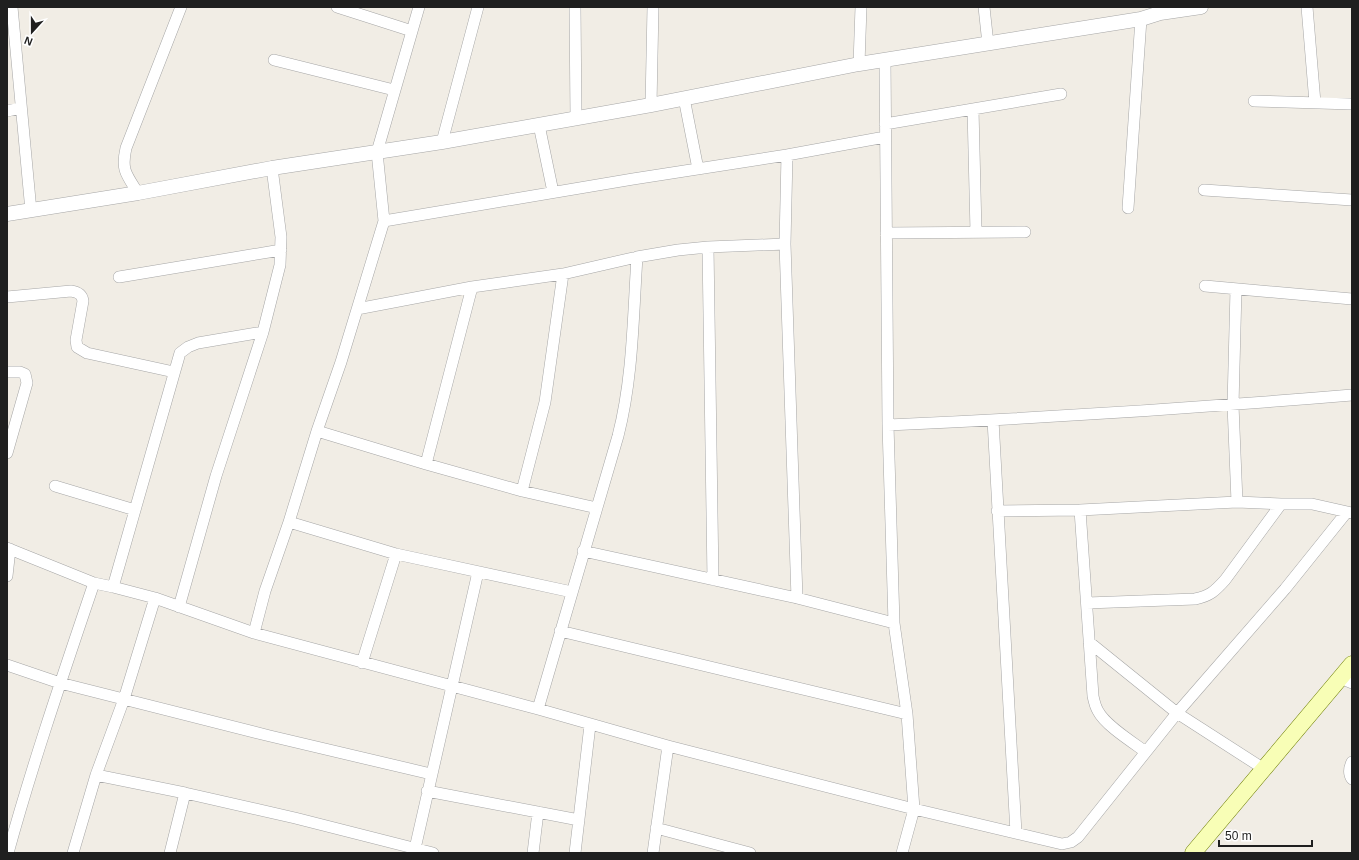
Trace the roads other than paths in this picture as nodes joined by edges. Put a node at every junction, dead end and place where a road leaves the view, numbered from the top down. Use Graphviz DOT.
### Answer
graph roads {
  1 [pos="12,7"];
  2 [pos="181,7"];
  3 [pos="336,7"];
  4 [pos="419,7"];
  5 [pos="478,7"];
  6 [pos="575,7"];
  7 [pos="653,7"];
  8 [pos="861,7"];
  9 [pos="984,7"];
  10 [pos="1201,7"];
  11 [pos="1307,7"];
  12 [pos="1161,10"];
  13 [pos="1141,19"];
  14 [pos="412,32"];
  15 [pos="11,33"];
  16 [pos="988,44"];
  17 [pos="274,60"];
  18 [pos="885,60"];
  19 [pos="859,64"];
  20 [pos="394,90"];
  21 [pos="1061,94"];
  22 [pos="684,98"];
  23 [pos="1254,101"];
  24 [pos="1315,103"];
  25 [pos="1352,104"];
  26 [pos="650,105"];
  27 [pos="21,108"];
  28 [pos="973,109"];
  29 [pos="7,110"];
  30 [pos="576,118"];
  31 [pos="885,124"];
  32 [pos="539,125"];
  33 [pos="885,137"];
  34 [pos="442,142"];
  35 [pos="377,152"];
  36 [pos="786,155"];
  37 [pos="272,168"];
  38 [pos="698,169"];
  39 [pos="1204,190"];
  40 [pos="553,192"];
  41 [pos="138,193"];
  42 [pos="1352,200"];
  43 [pos="1128,208"];
  44 [pos="31,211"];
  45 [pos="7,214"];
  46 [pos="384,221"];
  47 [pos="976,232"];
  48 [pos="1025,232"];
  49 [pos="886,234"];
  50 [pos="785,244"];
  51 [pos="708,247"];
  52 [pos="281,250"];
  53 [pos="637,257"];
  54 [pos="563,274"];
  55 [pos="119,277"];
  56 [pos="1205,286"];
  57 [pos="472,287"];
  58 [pos="1236,289"];
  59 [pos="7,297"];
  60 [pos="1352,299"];
  61 [pos="357,309"];
  62 [pos="263,332"];
  63 [pos="7,372"];
  64 [pos="174,372"];
  65 [pos="1352,395"];
  66 [pos="1233,405"];
  67 [pos="993,420"];
  68 [pos="888,425"];
  69 [pos="317,431"];
  70 [pos="7,453"];
  71 [pos="426,464"];
  72 [pos="55,486"];
  73 [pos="522,491"];
  74 [pos="1237,502"];
  75 [pos="1281,504"];
  76 [pos="597,508"];
  77 [pos="135,510"];
  78 [pos="1080,510"];
  79 [pos="998,511"];
  80 [pos="1349,513"];
  81 [pos="289,522"];
  82 [pos="9,549"];
  83 [pos="583,551"];
  84 [pos="396,554"];
  85 [pos="478,572"];
  86 [pos="7,576"];
  87 [pos="713,580"];
  88 [pos="94,583"];
  89 [pos="113,587"];
  90 [pos="572,592"];
  91 [pos="155,598"];
  92 [pos="797,598"];
  93 [pos="1086,603"];
  94 [pos="179,607"];
  95 [pos="894,622"];
  96 [pos="560,631"];
  97 [pos="254,633"];
  98 [pos="1089,642"];
  99 [pos="362,663"];
  100 [pos="1352,664"];
  101 [pos="7,665"];
  102 [pos="1346,681"];
  103 [pos="60,683"];
  104 [pos="452,687"];
  105 [pos="124,698"];
  106 [pos="538,709"];
  107 [pos="1177,713"];
  108 [pos="906,714"];
  109 [pos="590,724"];
  110 [pos="668,746"];
  111 [pos="1146,752"];
  112 [pos="1352,762"];
  113 [pos="1264,769"];
  114 [pos="431,774"];
  115 [pos="96,776"];
  116 [pos="1352,779"];
  117 [pos="427,791"];
  118 [pos="185,793"];
  119 [pos="914,809"];
  120 [pos="538,812"];
  121 [pos="579,820"];
  122 [pos="656,828"];
  123 [pos="1016,833"];
  124 [pos="1062,849"];
  125 [pos="414,850"];
  126 [pos="8,853"];
  127 [pos="73,853"];
  128 [pos="170,853"];
  129 [pos="433,853"];
  130 [pos="533,853"];
  131 [pos="575,853"];
  132 [pos="653,853"];
  133 [pos="750,853"];
  134 [pos="902,853"];
  135 [pos="1193,853"];
  1 -- 15 [label="street"];
  2 -- 41 [label="street"];
  3 -- 14 [label="street"];
  4 -- 14 [label="street"];
  5 -- 34 [label="street"];
  6 -- 30 [label="street"];
  7 -- 26 [label="street"];
  8 -- 19 [label="street"];
  9 -- 16 [label="street"];
  10 -- 12 [label="street"];
  11 -- 24 [label="street"];
  12 -- 13 [label="street"];
  13 -- 16 [label="street"];
  13 -- 43 [label="street"];
  14 -- 20 [label="street"];
  15 -- 27 [label="street"];
  16 -- 18 [label="street"];
  17 -- 20 [label="street"];
  18 -- 19 [label="street"];
  18 -- 31 [label="street"];
  19 -- 22 [label="street"];
  20 -- 35 [label="street"];
  21 -- 28 [label="street"];
  22 -- 26 [label="street"];
  22 -- 38 [label="street"];
  23 -- 24 [label="street"];
  24 -- 25 [label="street"];
  26 -- 30 [label="street"];
  27 -- 29 [label="street"];
  27 -- 44 [label="street"];
  28 -- 31 [label="street"];
  28 -- 47 [label="street"];
  30 -- 32 [label="street"];
  31 -- 33 [label="street"];
  32 -- 34 [label="street"];
  32 -- 40 [label="street"];
  33 -- 36 [label="street"];
  33 -- 49 [label="street"];
  34 -- 35 [label="street"];
  35 -- 37 [label="street"];
  35 -- 46 [label="street"];
  36 -- 38 [label="street"];
  36 -- 50 [label="street"];
  37 -- 41 [label="street"];
  37 -- 52 [label="street"];
  38 -- 40 [label="street"];
  39 -- 42 [label="street"];
  40 -- 46 [label="street"];
  41 -- 44 [label="street"];
  44 -- 45 [label="street"];
  46 -- 61 [label="street"];
  47 -- 48 [label="street"];
  47 -- 49 [label="street"];
  49 -- 68 [label="street"];
  50 -- 51 [label="street"];
  50 -- 92 [label="street"];
  51 -- 53 [label="street"];
  51 -- 87 [label="street"];
  52 -- 55 [label="street"];
  52 -- 62 [label="street"];
  53 -- 54 [label="street"];
  53 -- 76 [label="street"];
  54 -- 57 [label="street"];
  54 -- 73 [label="street"];
  56 -- 58 [label="street"];
  57 -- 61 [label="street"];
  57 -- 71 [label="street"];
  58 -- 60 [label="street"];
  58 -- 66 [label="street"];
  59 -- 64 [label="street"];
  61 -- 69 [label="street"];
  62 -- 64 [label="street"];
  62 -- 94 [label="street"];
  63 -- 70 [label="street"];
  64 -- 77 [label="street"];
  65 -- 66 [label="street"];
  66 -- 67 [label="street"];
  66 -- 74 [label="street"];
  67 -- 68 [label="street"];
  67 -- 79 [label="street"];
  68 -- 95 [label="street"];
  69 -- 71 [label="street"];
  69 -- 81 [label="street"];
  71 -- 73 [label="street"];
  72 -- 77 [label="street"];
  73 -- 76 [label="street"];
  74 -- 75 [label="street"];
  74 -- 78 [label="street"];
  75 -- 80 [label="street"];
  75 -- 93 [label="street"];
  76 -- 83 [label="street"];
  77 -- 89 [label="street"];
  78 -- 79 [label="street"];
  78 -- 93 [label="street"];
  79 -- 123 [label="street"];
  80 -- 107 [label="street"];
  81 -- 84 [label="street"];
  81 -- 97 [label="street"];
  82 -- 86 [label="street"];
  82 -- 88 [label="street"];
  83 -- 87 [label="street"];
  83 -- 90 [label="street"];
  84 -- 85 [label="street"];
  84 -- 99 [label="street"];
  85 -- 90 [label="street"];
  85 -- 104 [label="street"];
  87 -- 92 [label="street"];
  88 -- 89 [label="street"];
  88 -- 103 [label="street"];
  89 -- 91 [label="street"];
  90 -- 96 [label="street"];
  91 -- 94 [label="street"];
  91 -- 105 [label="street"];
  92 -- 95 [label="street"];
  93 -- 98 [label="street"];
  94 -- 97 [label="street"];
  95 -- 108 [label="street"];
  96 -- 106 [label="street"];
  96 -- 108 [label="street"];
  97 -- 99 [label="street"];
  98 -- 107 [label="street"];
  98 -- 111 [label="street"];
  99 -- 104 [label="street"];
  100 -- 102 [label="main road"];
  101 -- 103 [label="street"];
  102 -- 113 [label="main road"];
  103 -- 105 [label="street"];
  103 -- 126 [label="street"];
  104 -- 106 [label="street"];
  104 -- 114 [label="street"];
  105 -- 114 [label="street"];
  105 -- 115 [label="street"];
  106 -- 109 [label="street"];
  107 -- 111 [label="street"];
  107 -- 113 [label="street"];
  108 -- 119 [label="street"];
  109 -- 110 [label="street"];
  109 -- 121 [label="street"];
  110 -- 119 [label="street"];
  110 -- 122 [label="street"];
  111 -- 124 [label="street"];
  112 -- 116 [label="street"];
  113 -- 135 [label="main road"];
  114 -- 117 [label="street"];
  115 -- 118 [label="street"];
  115 -- 127 [label="street"];
  117 -- 120 [label="street"];
  117 -- 125 [label="street"];
  118 -- 125 [label="street"];
  118 -- 128 [label="street"];
  119 -- 123 [label="street"];
  119 -- 134 [label="street"];
  120 -- 121 [label="street"];
  120 -- 130 [label="street"];
  121 -- 131 [label="street"];
  122 -- 132 [label="street"];
  122 -- 133 [label="street"];
  123 -- 124 [label="street"];
  125 -- 129 [label="street"];
}
